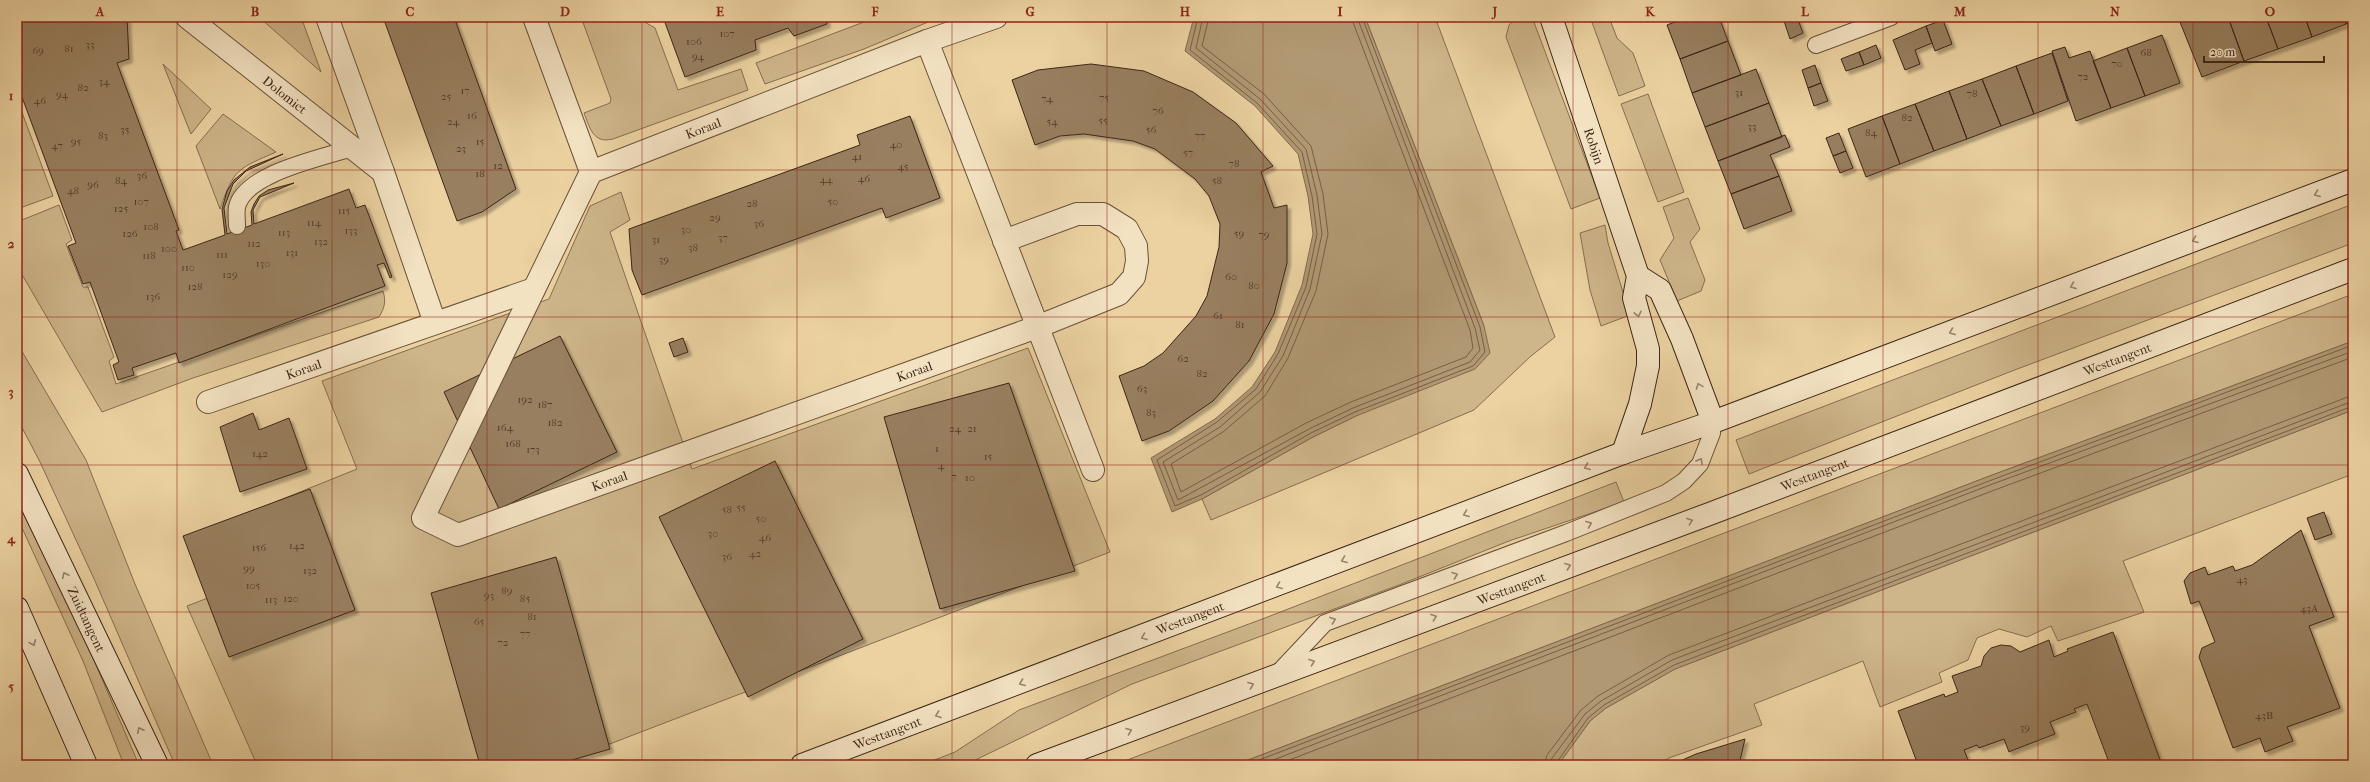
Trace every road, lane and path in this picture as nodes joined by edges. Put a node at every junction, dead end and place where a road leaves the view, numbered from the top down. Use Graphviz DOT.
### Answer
graph roads {
  1 [pos="187,17"];
  2 [pos="327,17"];
  3 [pos="534,17"];
  4 [pos="996,17"];
  5 [pos="1551,17"];
  6 [pos="1891,17"];
  7 [pos="927,42"];
  8 [pos="1816,46"];
  9 [pos="352,148"];
  10 [pos="383,172"];
  11 [pos="591,172"];
  12 [pos="2353,180"];
  13 [pos="237,226"];
  14 [pos="1004,241"];
  15 [pos="2353,269"];
  16 [pos="1638,276"];
  17 [pos="534,289"];
  18 [pos="435,323"];
  19 [pos="1037,327"];
  20 [pos="208,402"];
  21 [pos="1713,422"];
  22 [pos="1623,453"];
  23 [pos="1093,470"];
  24 [pos="17,474"];
  25 [pos="17,608"];
  26 [pos="1275,676"];
  27 [pos="86,765"];
  28 [pos="157,765"];
  29 [pos="802,765"];
  30 [pos="1037,765"];
  1 -- 9 [label="street, Dolomiet"];
  2 -- 10 [label="street"];
  3 -- 11 [label="street"];
  4 -- 7 [label="street, Koraal"];
  5 -- 16 [label="street, Robijn"];
  6 -- 8 [label="lane"];
  7 -- 11 [label="street, Koraal"];
  7 -- 14 [label="street"];
  9 -- 10 [label="street, Dolomiet"];
  9 -- 13 [label="lane"];
  10 -- 18 [label="street"];
  11 -- 17 [label="street, Koraal"];
  12 -- 21 [label="street, Westtangent, one-way"];
  14 -- 19 [label="street"];
  14 -- 19 [label="street, Koraal"];
  26 -- 15 [label="street, Westtangent, one-way"];
  21 -- 16 [label="street, one-way"];
  16 -- 22 [label="street, Robijn, one-way"];
  17 -- 18 [label="street, Koraal"];
  17 -- 19 [label="street, Koraal"];
  18 -- 20 [label="street, Koraal"];
  19 -- 23 [label="street"];
  21 -- 22 [label="street, Westtangent"];
  26 -- 21 [label="lane, Westtangent, one-way"];
  22 -- 29 [label="street, Westtangent, one-way"];
  28 -- 24 [label="street, Zuidtangent, one-way"];
  25 -- 27 [label="street, one-way"];
  30 -- 26 [label="street, Westtangent, one-way"];
}
